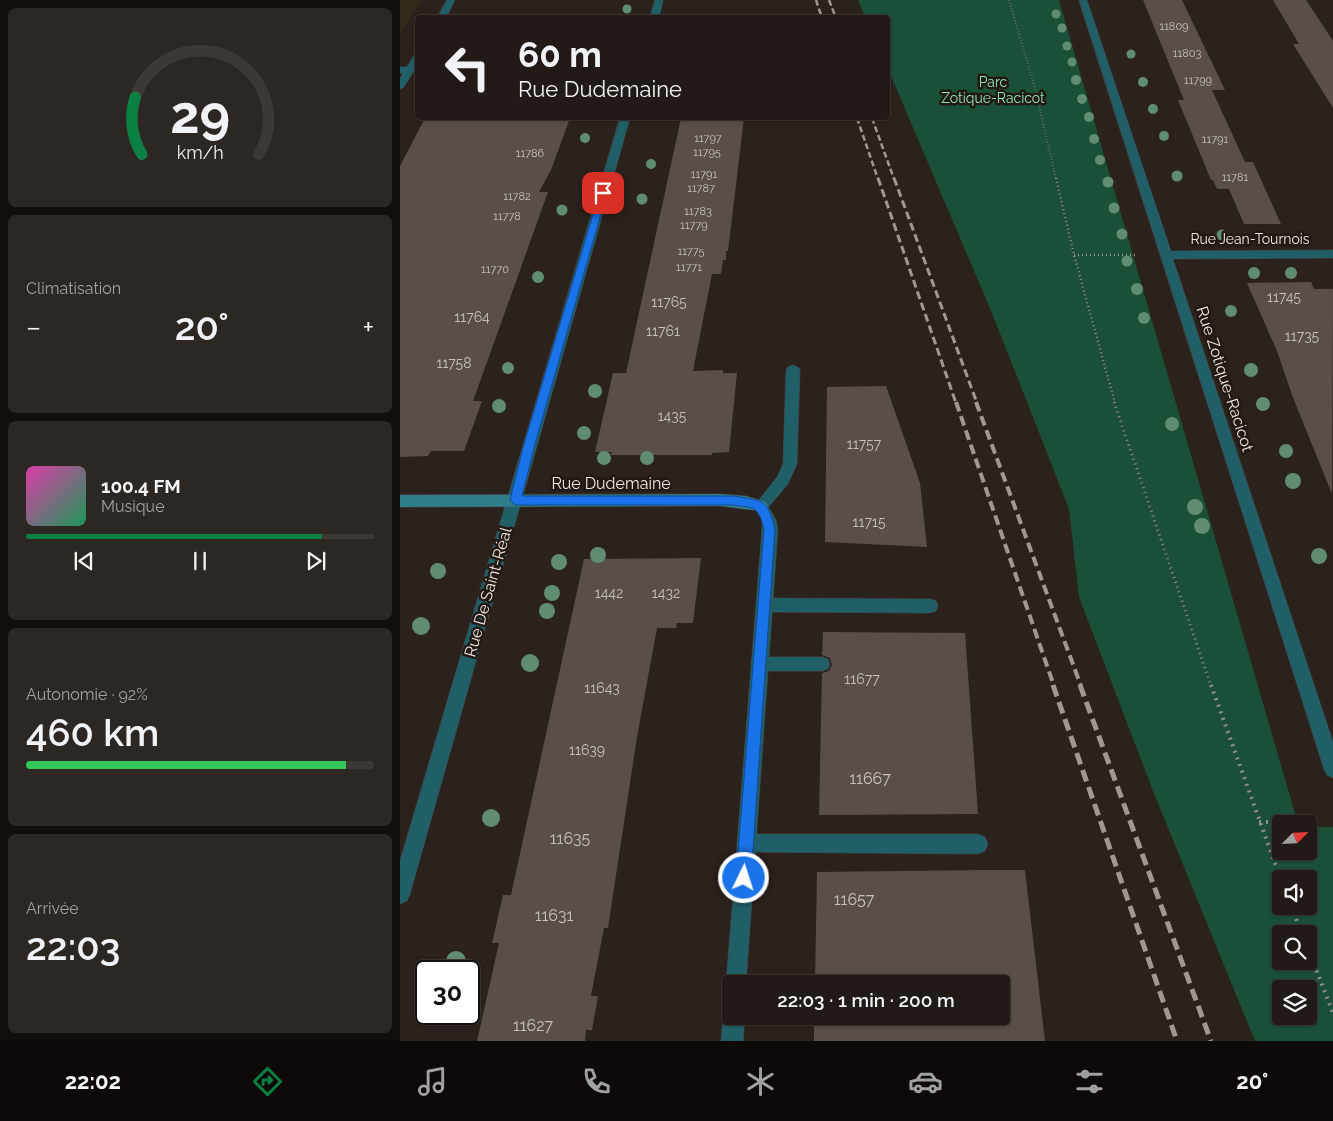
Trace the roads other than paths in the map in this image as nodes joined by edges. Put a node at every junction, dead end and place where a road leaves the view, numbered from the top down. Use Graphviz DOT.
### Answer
graph roads {
  1 [pos="451,0"];
  2 [pos="659,0"];
  3 [pos="1084,0"];
  4 [pos="443,15"];
  5 [pos="655,15"];
  6 [pos="415,59"];
  7 [pos="405,70"];
  8 [pos="400,86"];
  9 [pos="624,120"];
  10 [pos="1333,254"];
  11 [pos="1167,255"];
  12 [pos="793,370"];
  13 [pos="515,500"];
  14 [pos="400,501"];
  15 [pos="761,506"];
  16 [pos="764,605"];
  17 [pos="930,606"];
  18 [pos="759,664"];
  19 [pos="822,664"];
  20 [pos="1333,769"];
  21 [pos="746,843"];
  22 [pos="978,844"];
  23 [pos="400,894"];
  24 [pos="737,975"];
  25 [pos="733,1025"];
  26 [pos="732,1041"];
  1 -- 4 [label="street"];
  2 -- 5 [label="street"];
  3 -- 11 [label="street, Rue Zotique-Racicot"];
  6 -- 7 [label="street"];
  7 -- 8 [label="street"];
  9 -- 13 [label="street, Rue De Saint-Réal"];
  10 -- 11 [label="street, Rue Jean-Tournois"];
  11 -- 20 [label="street, Rue Zotique-Racicot"];
  12 -- 15 [label="street"];
  13 -- 14 [label="street, Rue Dudemaine"];
  13 -- 15 [label="street, Rue Dudemaine"];
  13 -- 23 [label="street, Rue De Saint-Réal"];
  15 -- 16 [label="street"];
  16 -- 17 [label="street"];
  16 -- 18 [label="street"];
  18 -- 19 [label="street"];
  18 -- 21 [label="street"];
  21 -- 22 [label="street"];
  21 -- 24 [label="street"];
  25 -- 26 [label="street"];
}
